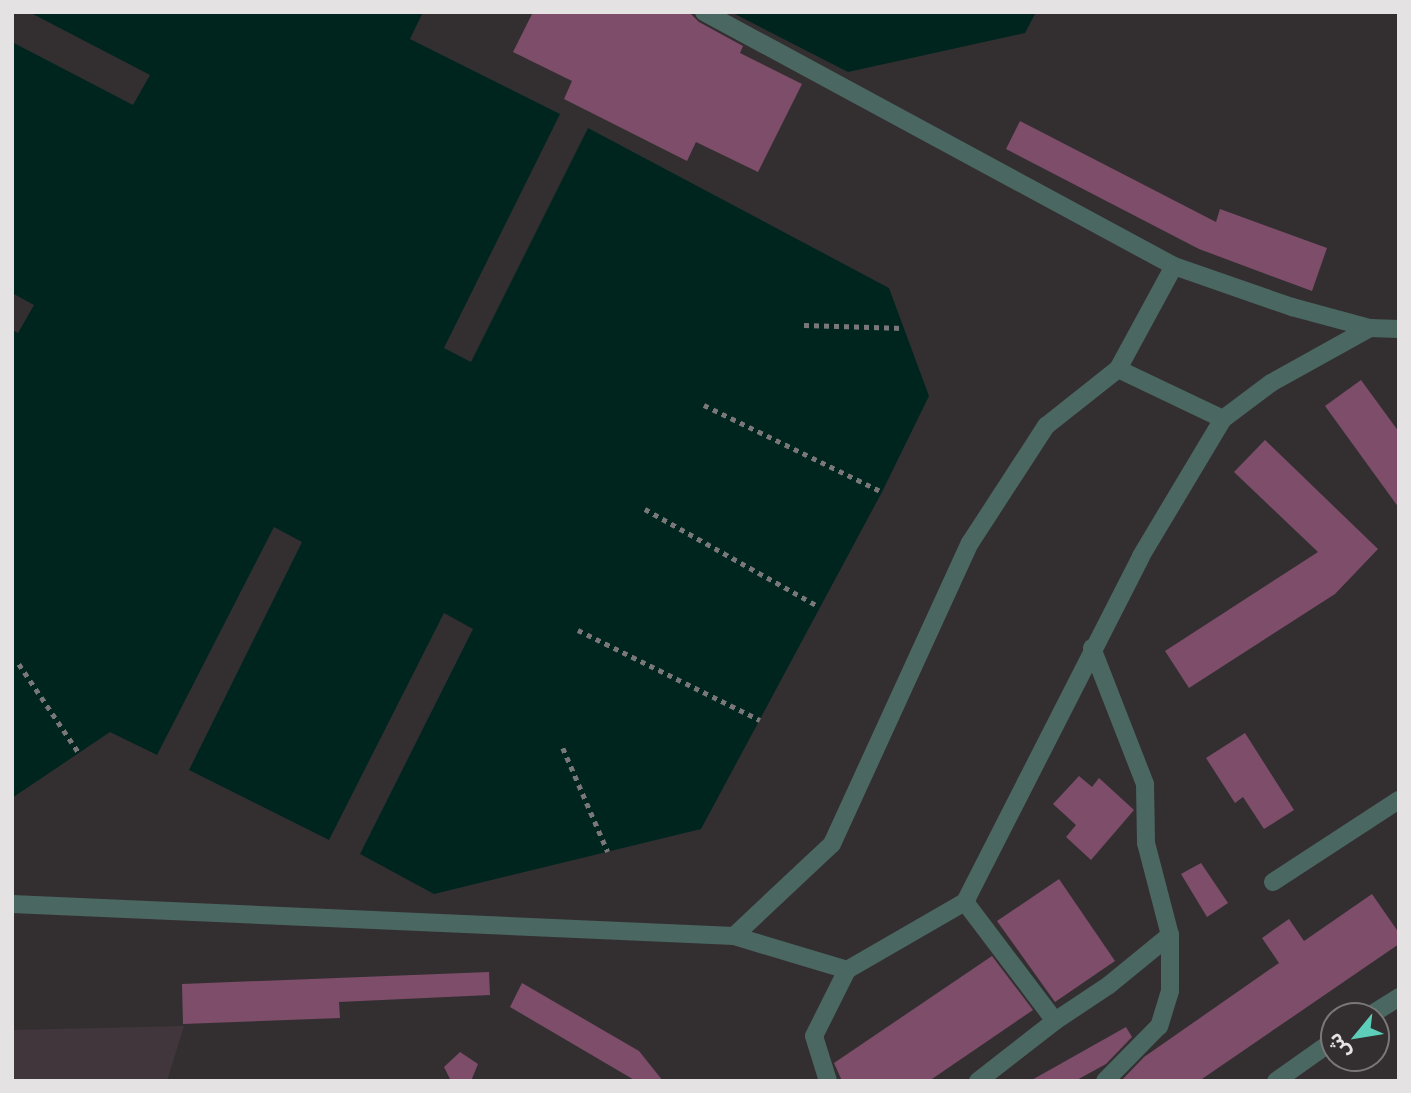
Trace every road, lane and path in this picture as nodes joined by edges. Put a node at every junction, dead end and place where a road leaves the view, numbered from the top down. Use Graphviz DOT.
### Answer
graph roads {
  1 [pos="704,12"];
  2 [pos="1174,266"];
  3 [pos="804,325"];
  4 [pos="904,328"];
  5 [pos="1370,328"];
  6 [pos="1399,329"];
  7 [pos="1118,369"];
  8 [pos="704,405"];
  9 [pos="1223,419"];
  10 [pos="882,492"];
  11 [pos="645,509"];
  12 [pos="818,606"];
  13 [pos="578,630"];
  14 [pos="1092,648"];
  15 [pos="19,664"];
  16 [pos="760,720"];
  17 [pos="563,748"];
  18 [pos="79,753"];
  19 [pos="1399,800"];
  20 [pos="608,852"];
  21 [pos="1273,882"];
  22 [pos="965,902"];
  23 [pos="12,904"];
  24 [pos="1170,935"];
  25 [pos="734,936"];
  26 [pos="846,970"];
  27 [pos="1055,1021"];
  28 [pos="1320,1050"];
  29 [pos="828,1081"];
  30 [pos="978,1081"];
  31 [pos="1105,1081"];
  32 [pos="1276,1081"];
  1 -- 2 [label="street"];
  2 -- 5 [label="street"];
  2 -- 7 [label="street"];
  3 -- 4 [label="path"];
  5 -- 6 [label="street"];
  5 -- 9 [label="street"];
  7 -- 9 [label="street"];
  7 -- 25 [label="street"];
  8 -- 10 [label="path"];
  9 -- 14 [label="street"];
  11 -- 12 [label="path"];
  13 -- 16 [label="path"];
  14 -- 22 [label="street"];
  14 -- 24 [label="street"];
  15 -- 18 [label="path"];
  17 -- 20 [label="path"];
  19 -- 21 [label="street"];
  22 -- 26 [label="street"];
  22 -- 27 [label="street"];
  23 -- 25 [label="street"];
  24 -- 27 [label="street"];
  24 -- 31 [label="street"];
  25 -- 26 [label="street"];
  26 -- 29 [label="street"];
  27 -- 30 [label="street"];
  28 -- 32 [label="street"];
}
